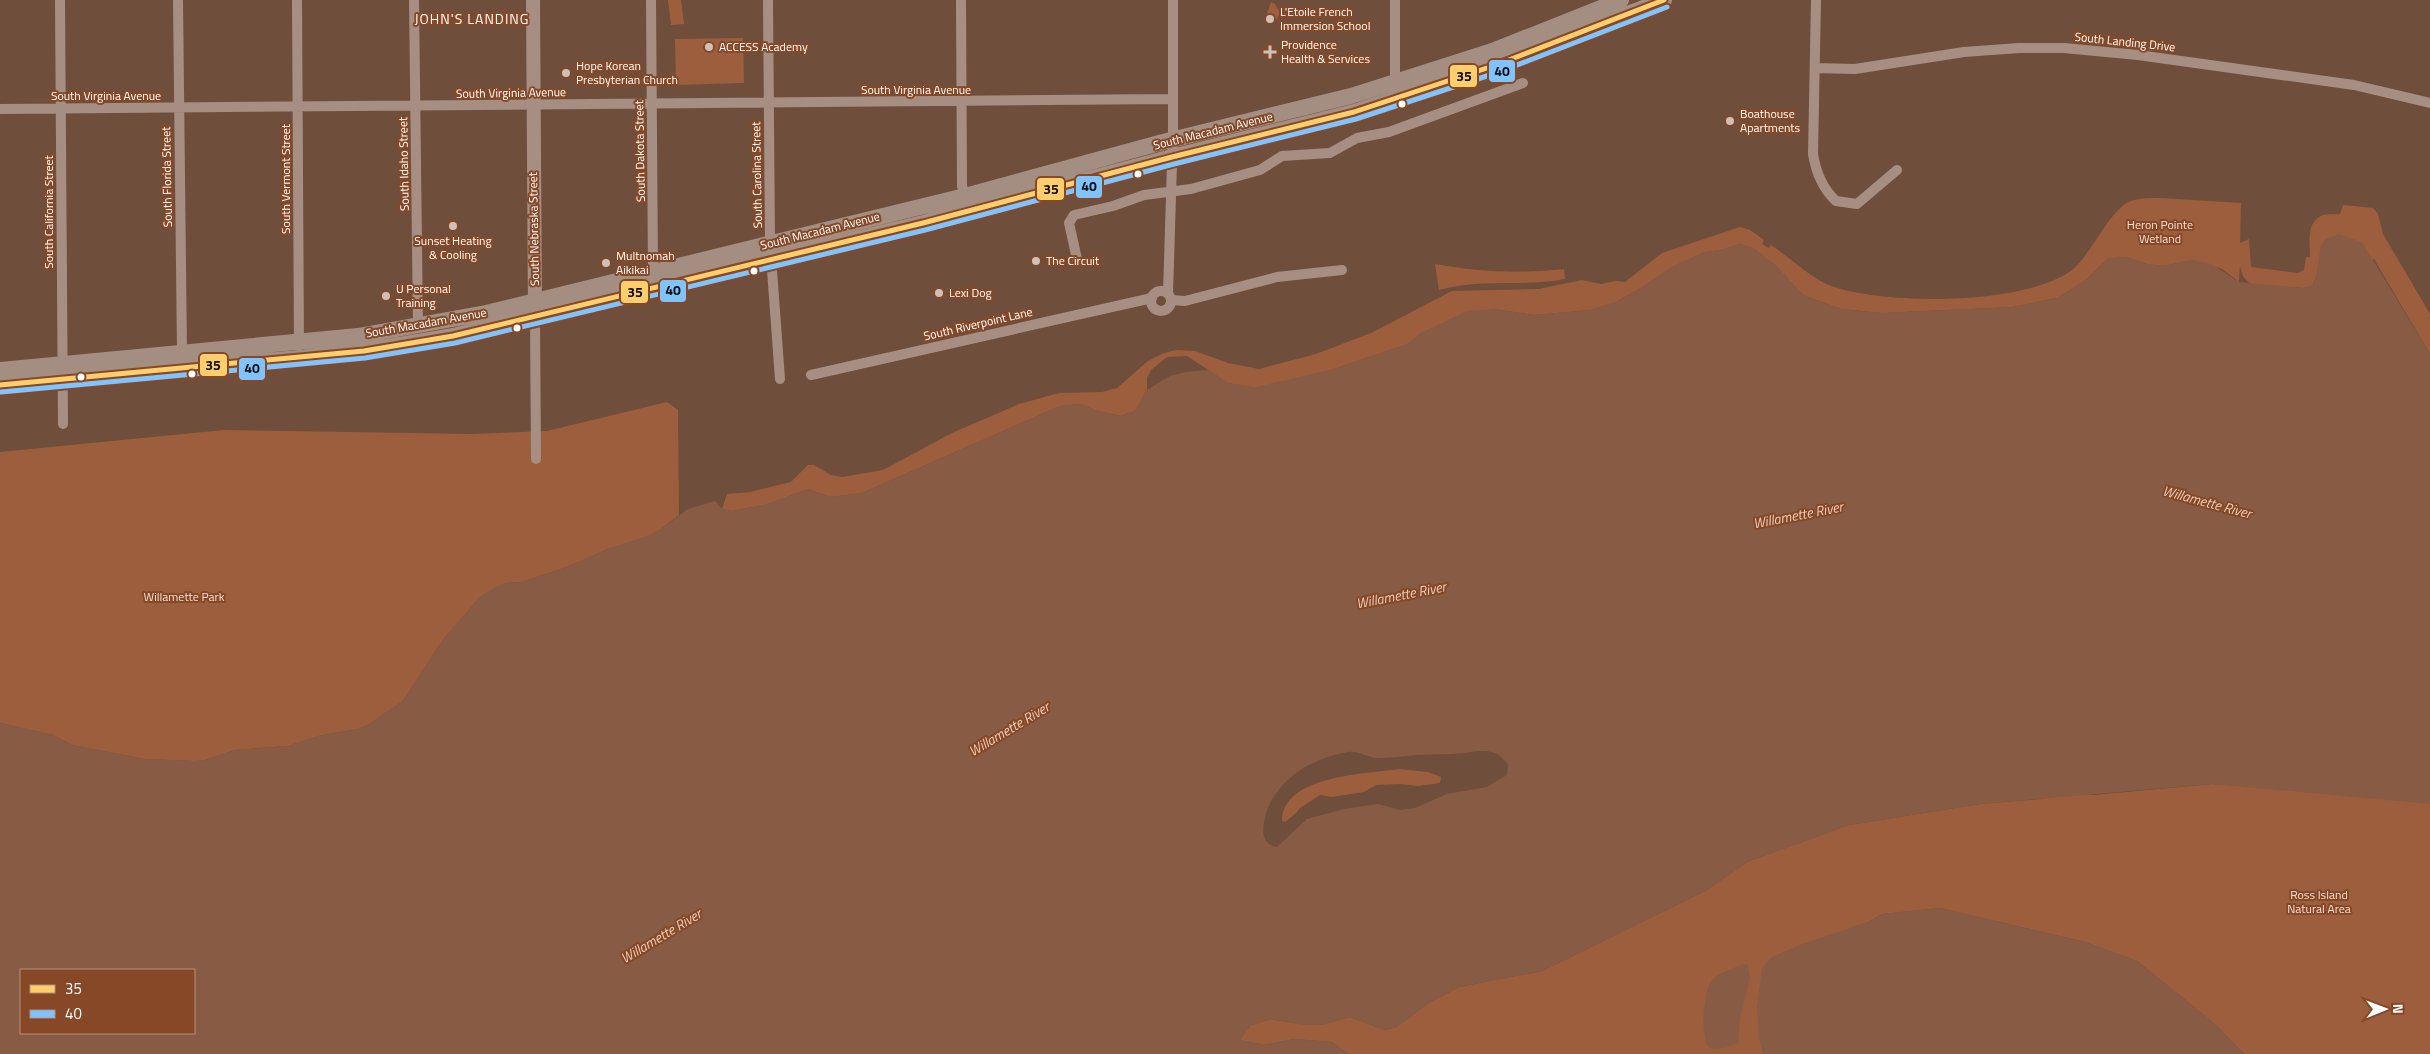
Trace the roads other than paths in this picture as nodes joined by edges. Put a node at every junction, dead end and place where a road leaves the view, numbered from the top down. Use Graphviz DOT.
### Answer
graph roads {
  1 [pos="60,0"];
  2 [pos="178,0"];
  3 [pos="297,0"];
  4 [pos="414,0"];
  5 [pos="533,0"];
  6 [pos="651,0"];
  7 [pos="768,0"];
  8 [pos="961,0"];
  9 [pos="1173,0"];
  10 [pos="1394,0"];
  11 [pos="1664,0"];
  12 [pos="1816,0"];
  13 [pos="1618,5"];
  14 [pos="1815,68"];
  15 [pos="1523,83"];
  16 [pos="1396,91"];
  17 [pos="1172,99"];
  18 [pos="961,102"];
  19 [pos="769,103"];
  20 [pos="2430,103"];
  21 [pos="652,104"];
  22 [pos="533,105"];
  23 [pos="415,106"];
  24 [pos="298,107"];
  25 [pos="61,108"];
  26 [pos="179,108"];
  27 [pos="0,109"];
  28 [pos="1173,140"];
  29 [pos="1172,157"];
  30 [pos="1897,170"];
  31 [pos="1171,192"];
  32 [pos="968,203"];
  33 [pos="771,251"];
  34 [pos="1077,259"];
  35 [pos="1342,270"];
  36 [pos="653,272"];
  37 [pos="1169,297"];
  38 [pos="1152,298"];
  39 [pos="535,309"];
  40 [pos="418,327"];
  41 [pos="299,350"];
  42 [pos="182,353"];
  43 [pos="0,370"];
  44 [pos="63,372"];
  45 [pos="811,375"];
  46 [pos="780,379"];
  47 [pos="0,385"];
  48 [pos="63,424"];
  49 [pos="536,459"];
  1 -- 25 [label="street, South California Street"];
  2 -- 26 [label="street, South Florida Street"];
  3 -- 24 [label="street, South Vermont Street"];
  4 -- 23 [label="street, South Idaho Street"];
  5 -- 22 [label="street, South Nebraska Street"];
  6 -- 21 [label="street, South Dakota Street"];
  7 -- 19 [label="street, South Carolina Street"];
  8 -- 18 [label="street"];
  9 -- 17 [label="street"];
  10 -- 16 [label="street"];
  11 -- 13 [label="main road, South Macadam Avenue"];
  12 -- 14 [label="street"];
  13 -- 16 [label="main road, South Macadam Avenue"];
  14 -- 20 [label="street, South Landing Drive"];
  14 -- 30 [label="street"];
  15 -- 31 [label="street"];
  16 -- 28 [label="main road, South Macadam Avenue"];
  16 -- 29 [label="main road, South Macadam Avenue"];
  17 -- 18 [label="street, South Virginia Avenue"];
  17 -- 28 [label="street"];
  18 -- 19 [label="street, South Virginia Avenue"];
  18 -- 32 [label="street"];
  19 -- 21 [label="street, South Virginia Avenue"];
  19 -- 33 [label="street, South Carolina Street"];
  21 -- 22 [label="street, South Virginia Avenue"];
  21 -- 36 [label="street, South Dakota Street"];
  22 -- 23 [label="street, South Virginia Avenue"];
  22 -- 39 [label="street, South Nebraska Street"];
  23 -- 24 [label="street, South Virginia Avenue"];
  23 -- 40 [label="street, South Idaho Street"];
  24 -- 26 [label="street, South Virginia Avenue"];
  24 -- 41 [label="street, South Vermont Street"];
  25 -- 26 [label="street, South Virginia Avenue"];
  25 -- 27 [label="street, South Virginia Avenue"];
  25 -- 44 [label="street, South California Street"];
  26 -- 42 [label="street, South Florida Street"];
  28 -- 29 [label="street"];
  28 -- 32 [label="main road, South Macadam Avenue"];
  29 -- 31 [label="street"];
  29 -- 32 [label="main road, South Macadam Avenue"];
  31 -- 34 [label="street"];
  31 -- 37 [label="street"];
  32 -- 33 [label="main road, South Macadam Avenue"];
  33 -- 36 [label="main road, South Macadam Avenue"];
  33 -- 39 [label="main road, South Macadam Avenue"];
  33 -- 46 [label="street, South Carolina Street"];
  35 -- 37 [label="street"];
  36 -- 39 [label="main road, South Macadam Avenue"];
  37 -- 38 [label="street"];
  37 -- 38 [label="street"];
  38 -- 45 [label="street, South Riverpoint Lane"];
  39 -- 40 [label="main road, South Macadam Avenue"];
  39 -- 41 [label="main road, South Macadam Avenue"];
  39 -- 49 [label="street, South Nebraska Street"];
  40 -- 41 [label="main road, South Macadam Avenue"];
  41 -- 42 [label="main road, South Macadam Avenue"];
  41 -- 44 [label="main road, South Macadam Avenue"];
  42 -- 44 [label="main road, South Macadam Avenue"];
  43 -- 44 [label="main road, South Macadam Avenue"];
  44 -- 47 [label="main road, South Macadam Avenue"];
  44 -- 48 [label="street, South California Street"];
}
